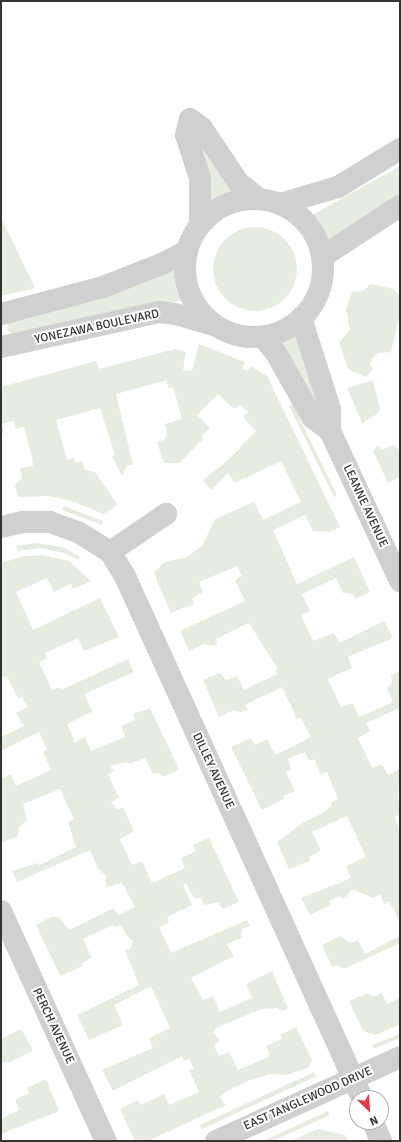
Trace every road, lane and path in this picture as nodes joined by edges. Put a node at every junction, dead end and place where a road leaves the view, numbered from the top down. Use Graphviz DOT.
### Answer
graph roads {
  1 [pos="400,149"];
  2 [pos="259,199"];
  3 [pos="280,204"];
  4 [pos="400,206"];
  5 [pos="200,224"];
  6 [pos="187,251"];
  7 [pos="322,257"];
  8 [pos="1,314"];
  9 [pos="301,318"];
  10 [pos="216,326"];
  11 [pos="263,337"];
  12 [pos="1,347"];
  13 [pos="330,431"];
  14 [pos="166,514"];
  15 [pos="1,527"];
  16 [pos="110,552"];
  17 [pos="400,581"];
  18 [pos="1,911"];
  19 [pos="400,1057"];
  20 [pos="353,1079"];
  21 [pos="358,1090"];
  22 [pos="376,1130"];
  23 [pos="106,1141"];
  24 [pos="216,1141"];
  25 [pos="381,1141"];
  1 -- 3 [label="street"];
  2 -- 3 [label="street"];
  2 -- 5 [label="street"];
  2 -- 5 [label="street"];
  3 -- 7 [label="street"];
  4 -- 7 [label="street"];
  5 -- 6 [label="street"];
  6 -- 8 [label="street"];
  6 -- 10 [label="street"];
  7 -- 9 [label="street"];
  9 -- 11 [label="street"];
  9 -- 13 [label="street, LEANNE AVENUE"];
  10 -- 11 [label="street"];
  10 -- 12 [label="street, YONEZAWA BOULEVARD"];
  11 -- 13 [label="street, LEANNE AVENUE"];
  13 -- 17 [label="street, LEANNE AVENUE"];
  14 -- 16 [label="street"];
  15 -- 16 [label="street, DILLEY AVENUE"];
  16 -- 20 [label="street, DILLEY AVENUE"];
  18 -- 23 [label="street, PERCH AVENUE"];
  19 -- 20 [label="street, EAST TANGLEWOOD DRIVE"];
  20 -- 21 [label="street, DILLEY AVENUE"];
  20 -- 24 [label="street, EAST TANGLEWOOD DRIVE"];
  22 -- 25 [label="street"];
}
